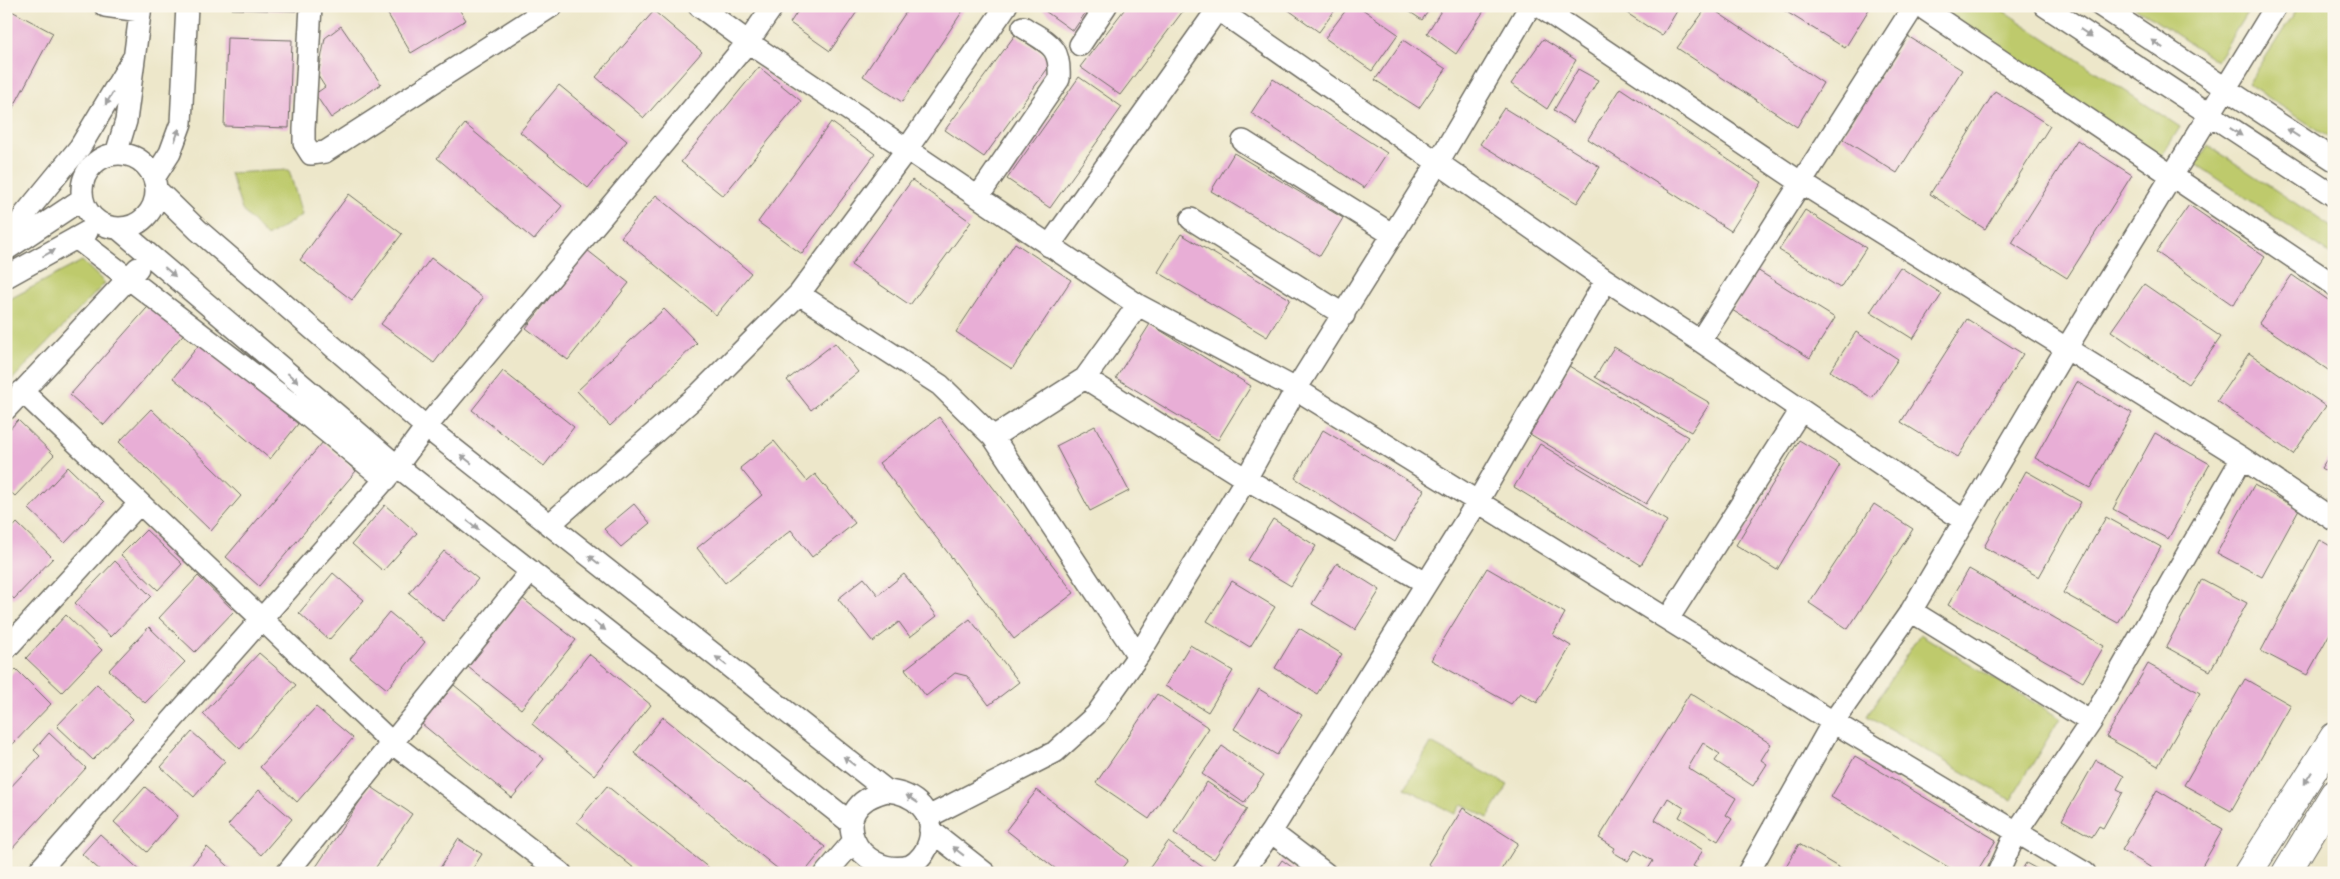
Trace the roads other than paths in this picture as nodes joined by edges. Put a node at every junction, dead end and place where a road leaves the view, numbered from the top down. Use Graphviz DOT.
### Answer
graph roads {
  1 [pos="105,6"];
  2 [pos="187,6"];
  3 [pos="311,6"];
  4 [pos="552,6"];
  5 [pos="699,6"];
  6 [pos="773,6"];
  7 [pos="1006,6"];
  8 [pos="1106,6"];
  9 [pos="1530,6"];
  10 [pos="1539,6"];
  11 [pos="1914,6"];
  12 [pos="1920,6"];
  13 [pos="2045,6"];
  14 [pos="2102,6"];
  15 [pos="2276,6"];
  16 [pos="1215,8"];
  17 [pos="140,9"];
  18 [pos="1023,27"];
  19 [pos="748,42"];
  20 [pos="1080,45"];
  21 [pos="134,57"];
  22 [pos="2226,89"];
  23 [pos="2210,115"];
  24 [pos="1243,141"];
  25 [pos="907,149"];
  26 [pos="116,154"];
  27 [pos="2334,160"];
  28 [pos="1437,164"];
  29 [pos="2171,177"];
  30 [pos="1800,182"];
  31 [pos="156,184"];
  32 [pos="2334,196"];
  33 [pos="978,197"];
  34 [pos="82,199"];
  35 [pos="1191,219"];
  36 [pos="110,226"];
  37 [pos="1393,235"];
  38 [pos="76,238"];
  39 [pos="1049,246"];
  40 [pos="6,248"];
  41 [pos="151,256"];
  42 [pos="6,277"];
  43 [pos="128,277"];
  44 [pos="1606,280"];
  45 [pos="2334,285"];
  46 [pos="799,294"];
  47 [pos="1138,305"];
  48 [pos="1344,315"];
  49 [pos="1700,341"];
  50 [pos="2066,349"];
  51 [pos="1085,378"];
  52 [pos="1296,389"];
  53 [pos="22,391"];
  54 [pos="6,409"];
  55 [pos="1801,410"];
  56 [pos="426,427"];
  57 [pos="993,437"];
  58 [pos="2242,458"];
  59 [pos="391,473"];
  60 [pos="1246,479"];
  61 [pos="1478,500"];
  62 [pos="139,504"];
  63 [pos="1963,520"];
  64 [pos="2334,520"];
  65 [pos="549,525"];
  66 [pos="531,571"];
  67 [pos="1426,583"];
  68 [pos="1911,611"];
  69 [pos="1668,619"];
  70 [pos="261,620"];
  71 [pos="6,649"];
  72 [pos="1138,656"];
  73 [pos="1833,722"];
  74 [pos="2091,722"];
  75 [pos="2334,737"];
  76 [pos="392,743"];
  77 [pos="887,792"];
  78 [pos="2334,794"];
  79 [pos="929,823"];
  80 [pos="1271,832"];
  81 [pos="852,833"];
  82 [pos="2016,833"];
  83 [pos="863,868"];
  84 [pos="906,871"];
  85 [pos="560,872"];
  86 [pos="37,873"];
  87 [pos="287,873"];
  88 [pos="826,873"];
  89 [pos="985,873"];
  90 [pos="1242,873"];
  91 [pos="1325,873"];
  92 [pos="1748,873"];
  93 [pos="1998,873"];
  94 [pos="2085,873"];
  95 [pos="2248,873"];
  96 [pos="2286,873"];
  1 -- 17 [label="street"];
  31 -- 2 [label="street, one-way"];
  3 -- 4 [label="street"];
  5 -- 19 [label="street"];
  6 -- 19 [label="street"];
  7 -- 25 [label="street"];
  8 -- 20 [label="street"];
  9 -- 28 [label="street"];
  10 -- 30 [label="street"];
  11 -- 30 [label="street"];
  12 -- 29 [label="street"];
  13 -- 23 [label="street, one-way"];
  22 -- 14 [label="street, one-way"];
  15 -- 22 [label="street"];
  16 -- 28 [label="street"];
  16 -- 39 [label="street"];
  17 -- 21 [label="street"];
  18 -- 33 [label="street"];
  19 -- 25 [label="street"];
  19 -- 56 [label="street"];
  21 -- 26 [label="street"];
  21 -- 40 [label="street, one-way"];
  22 -- 23 [label="street"];
  27 -- 22 [label="street, one-way"];
  23 -- 29 [label="street"];
  23 -- 32 [label="street, one-way"];
  24 -- 37 [label="street"];
  25 -- 33 [label="street"];
  25 -- 46 [label="street"];
  26 -- 31 [label="street"];
  26 -- 34 [label="street"];
  28 -- 37 [label="street"];
  28 -- 44 [label="street"];
  29 -- 45 [label="street"];
  29 -- 50 [label="street"];
  30 -- 49 [label="street"];
  30 -- 50 [label="street"];
  31 -- 36 [label="street"];
  31 -- 56 [label="street"];
  33 -- 39 [label="street"];
  34 -- 36 [label="street"];
  34 -- 40 [label="street"];
  35 -- 48 [label="street"];
  36 -- 38 [label="street"];
  36 -- 41 [label="street"];
  37 -- 48 [label="street"];
  42 -- 38 [label="street, one-way"];
  38 -- 43 [label="street"];
  39 -- 47 [label="street"];
  41 -- 43 [label="street"];
  41 -- 59 [label="street, one-way"];
  43 -- 53 [label="street"];
  43 -- 59 [label="street"];
  44 -- 49 [label="street"];
  44 -- 61 [label="street"];
  46 -- 57 [label="street"];
  46 -- 65 [label="street"];
  47 -- 51 [label="street"];
  47 -- 52 [label="street"];
  48 -- 52 [label="street"];
  49 -- 55 [label="street"];
  50 -- 58 [label="street"];
  50 -- 63 [label="street"];
  51 -- 57 [label="street"];
  51 -- 60 [label="street"];
  52 -- 60 [label="street"];
  52 -- 61 [label="street"];
  53 -- 54 [label="street"];
  53 -- 62 [label="street"];
  55 -- 63 [label="street"];
  55 -- 69 [label="street"];
  56 -- 59 [label="street"];
  65 -- 56 [label="street, one-way"];
  57 -- 72 [label="street"];
  58 -- 64 [label="street"];
  58 -- 74 [label="street"];
  59 -- 66 [label="street, one-way"];
  59 -- 70 [label="street"];
  60 -- 67 [label="street"];
  60 -- 72 [label="street"];
  61 -- 67 [label="street"];
  61 -- 69 [label="street"];
  62 -- 70 [label="street"];
  62 -- 71 [label="street"];
  63 -- 68 [label="street"];
  77 -- 65 [label="street, one-way"];
  66 -- 76 [label="street"];
  66 -- 81 [label="street, one-way"];
  67 -- 80 [label="street"];
  68 -- 73 [label="street"];
  68 -- 74 [label="street"];
  69 -- 73 [label="street"];
  70 -- 76 [label="street"];
  70 -- 86 [label="street"];
  72 -- 79 [label="street"];
  73 -- 82 [label="street"];
  73 -- 92 [label="street"];
  74 -- 82 [label="street"];
  75 -- 95 [label="main road, one-way"];
  76 -- 85 [label="street"];
  76 -- 87 [label="street"];
  79 -- 77 [label="street, one-way"];
  77 -- 81 [label="street"];
  78 -- 96 [label="main road"];
  79 -- 84 [label="street"];
  89 -- 79 [label="street, one-way"];
  80 -- 90 [label="street"];
  80 -- 91 [label="street"];
  81 -- 83 [label="street"];
  81 -- 88 [label="street"];
  82 -- 93 [label="street"];
  82 -- 94 [label="street"];
  83 -- 84 [label="street"];
}
